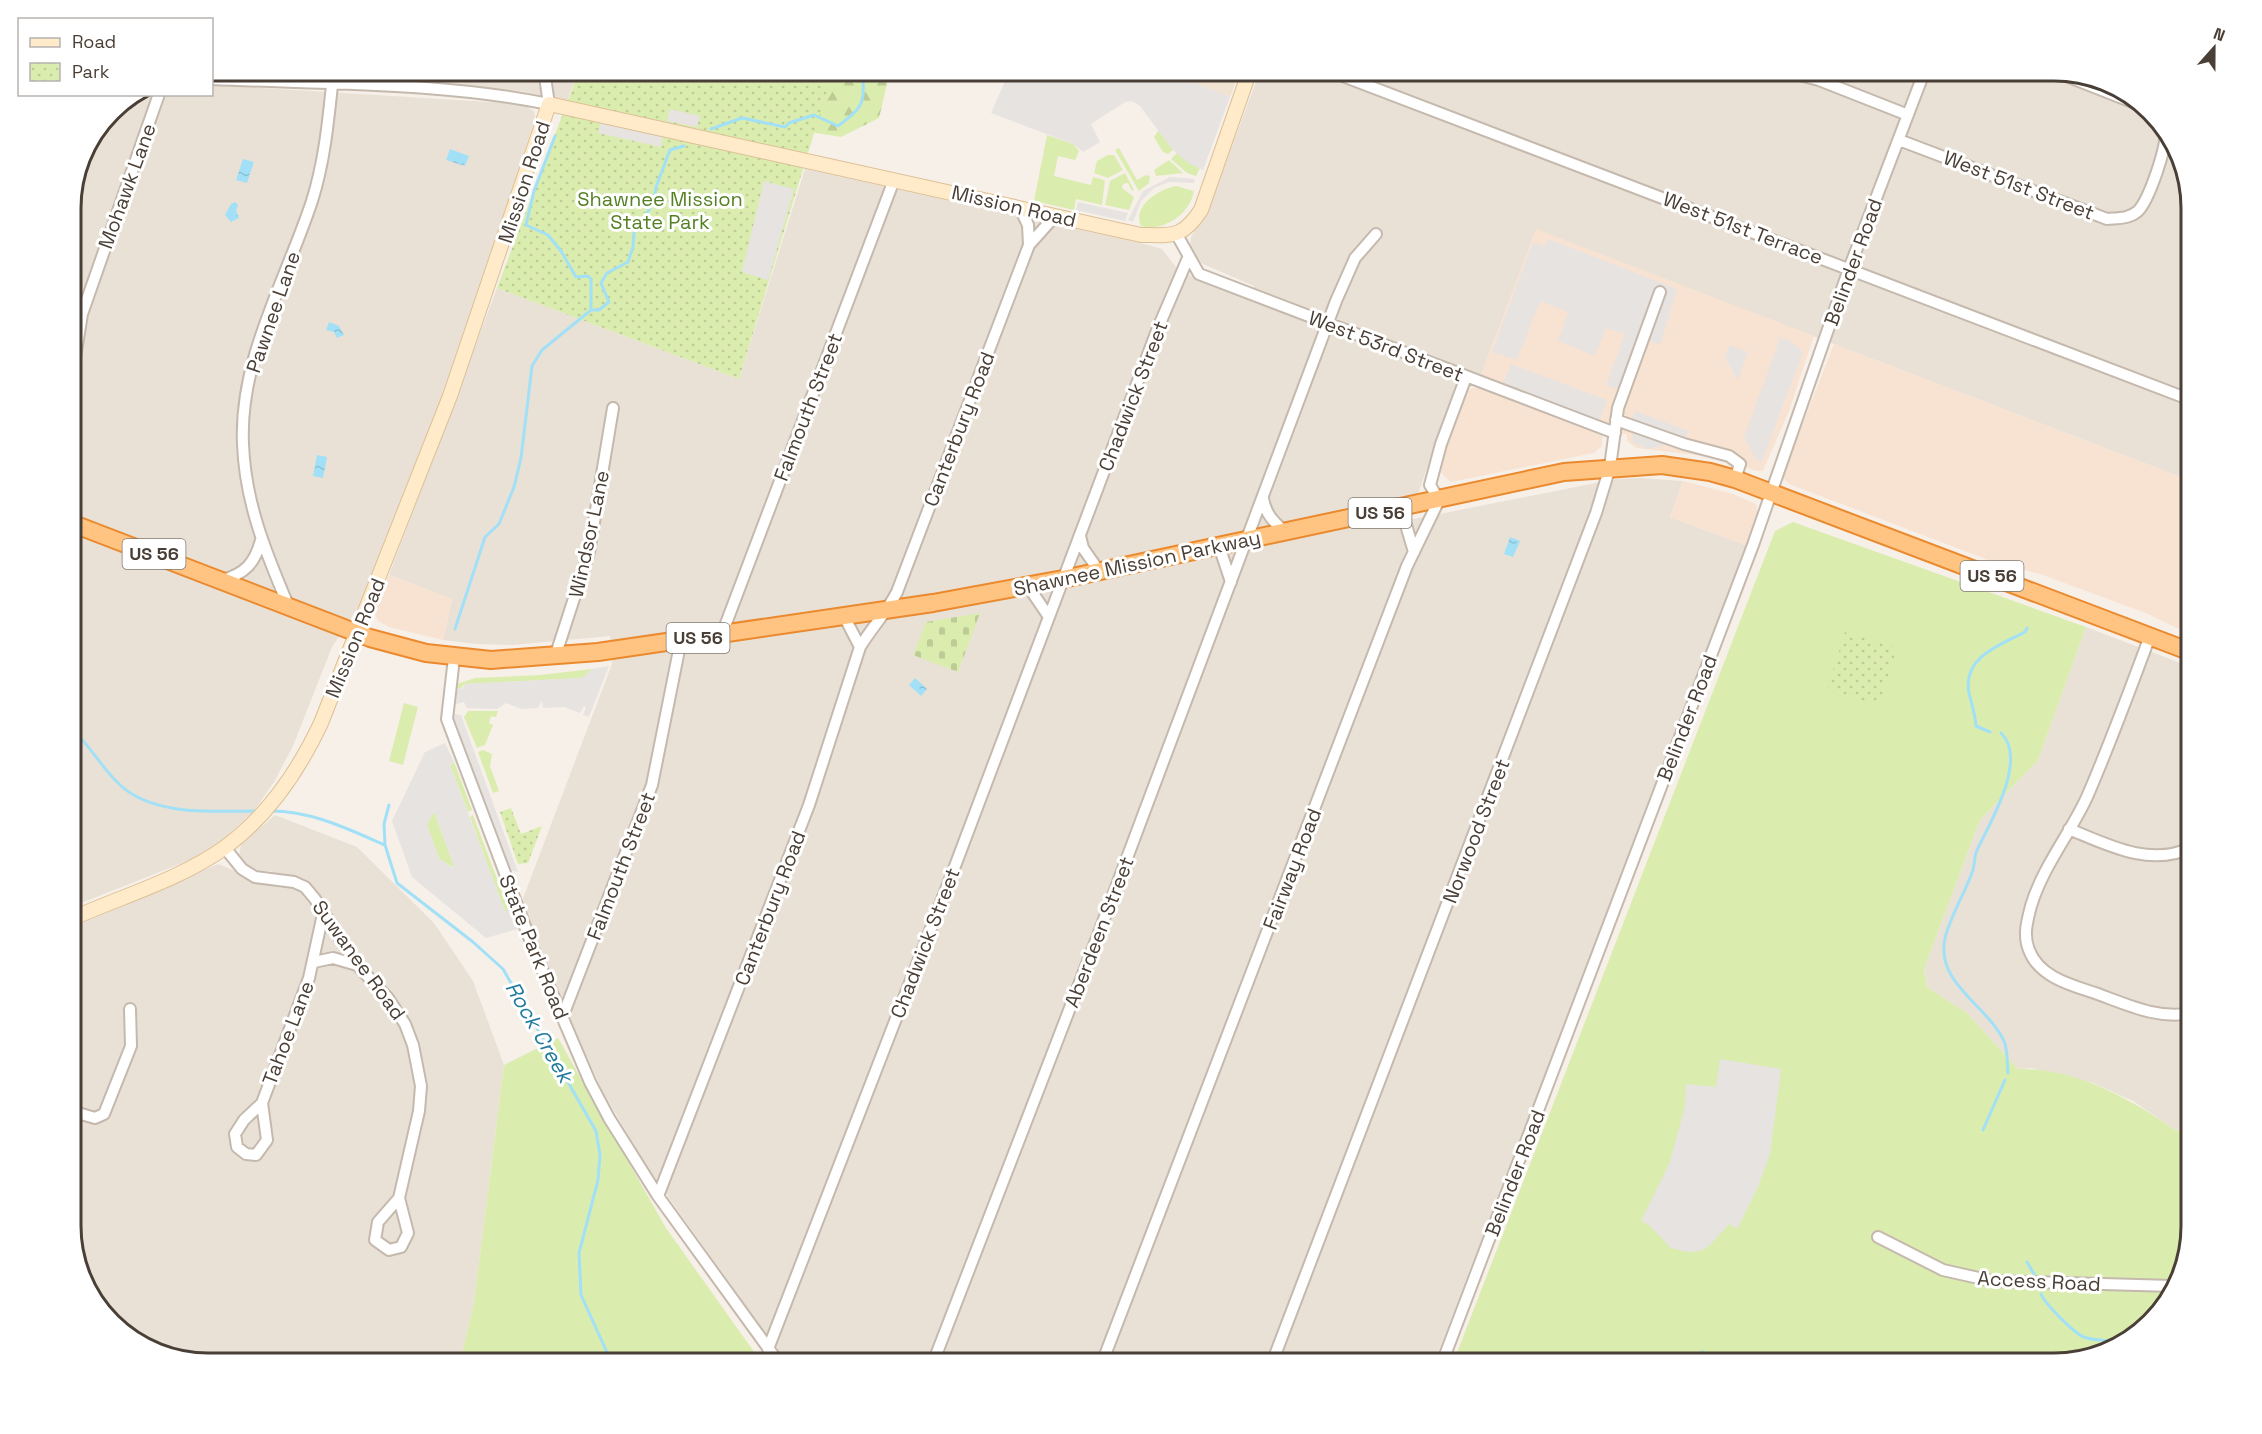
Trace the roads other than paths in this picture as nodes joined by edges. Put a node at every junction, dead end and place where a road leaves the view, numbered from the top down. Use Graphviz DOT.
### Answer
graph roads {
  1 [pos="252,81"];
  2 [pos="546,81"];
  3 [pos="1246,81"];
  4 [pos="1357,81"];
  5 [pos="1822,81"];
  6 [pos="1921,81"];
  7 [pos="332,85"];
  8 [pos="158,96"];
  9 [pos="549,104"];
  10 [pos="1908,115"];
  11 [pos="1899,140"];
  12 [pos="2165,146"];
  13 [pos="894,180"];
  14 [pos="1020,208"];
  15 [pos="1055,216"];
  16 [pos="1376,234"];
  17 [pos="1177,235"];
  18 [pos="1029,245"];
  19 [pos="1188,258"];
  20 [pos="1849,269"];
  21 [pos="1660,292"];
  22 [pos="81,321"];
  23 [pos="1328,324"];
  24 [pos="1466,376"];
  25 [pos="2181,396"];
  26 [pos="612,408"];
  27 [pos="1616,420"];
  28 [pos="1615,434"];
  29 [pos="1610,467"];
  30 [pos="1735,479"];
  31 [pos="1769,492"];
  32 [pos="1263,499"];
  33 [pos="1438,500"];
  34 [pos="1401,508"];
  35 [pos="81,526"];
  36 [pos="1285,532"];
  37 [pos="1080,535"];
  38 [pos="261,540"];
  39 [pos="1247,540"];
  40 [pos="1219,546"];
  41 [pos="1414,552"];
  42 [pos="1099,571"];
  43 [pos="1064,579"];
  44 [pos="222,580"];
  45 [pos="1231,582"];
  46 [pos="1028,586"];
  47 [pos="288,605"];
  48 [pos="888,611"];
  49 [pos="1049,617"];
  50 [pos="845,618"];
  51 [pos="357,632"];
  52 [pos="722,634"];
  53 [pos="2150,636"];
  54 [pos="681,640"];
  55 [pos="860,647"];
  56 [pos="2181,648"];
  57 [pos="555,657"];
  58 [pos="454,658"];
  59 [pos="2069,829"];
  60 [pos="228,845"];
  61 [pos="2181,851"];
  62 [pos="323,914"];
  63 [pos="81,915"];
  64 [pos="314,962"];
  65 [pos="357,966"];
  66 [pos="130,1009"];
  67 [pos="2181,1015"];
  68 [pos="562,1018"];
  69 [pos="262,1103"];
  70 [pos="81,1114"];
  71 [pos="658,1196"];
  72 [pos="399,1198"];
  73 [pos="1878,1237"];
  74 [pos="2165,1286"];
  75 [pos="768,1348"];
  76 [pos="771,1353"];
  77 [pos="937,1353"];
  78 [pos="1106,1353"];
  79 [pos="1276,1353"];
  80 [pos="1446,1353"];
  1 -- 7 [label="street"];
  2 -- 9 [label="street"];
  3 -- 17 [label="main road"];
  4 -- 20 [label="street, West 51st Terrace"];
  5 -- 10 [label="street"];
  6 -- 10 [label="street, Belinder Road"];
  7 -- 9 [label="street"];
  7 -- 38 [label="street, Pawnee Lane"];
  8 -- 22 [label="street, Mohawk Lane"];
  9 -- 13 [label="main road, Mission Road"];
  9 -- 51 [label="main road, Mission Road"];
  10 -- 11 [label="street, Belinder Road"];
  11 -- 12 [label="street, West 51st Street"];
  11 -- 20 [label="street, Belinder Road"];
  13 -- 14 [label="main road, Mission Road"];
  13 -- 52 [label="street, Falmouth Street"];
  14 -- 15 [label="main road, Mission Road"];
  14 -- 18 [label="street"];
  15 -- 17 [label="main road, Mission Road"];
  15 -- 18 [label="street, Canterbury Road"];
  16 -- 23 [label="street, Aberdeen Street"];
  17 -- 19 [label="street, West 53rd Street"];
  18 -- 48 [label="street, Canterbury Road"];
  19 -- 23 [label="street, West 53rd Street"];
  19 -- 37 [label="street, Chadwick Street"];
  20 -- 25 [label="street, West 51st Terrace"];
  20 -- 31 [label="street, Belinder Road"];
  21 -- 27 [label="street, Norwood Street"];
  23 -- 24 [label="street, West 53rd Street"];
  23 -- 32 [label="street, Aberdeen Street"];
  24 -- 28 [label="street, West 53rd Street"];
  24 -- 33 [label="street"];
  26 -- 57 [label="street, Windsor Lane"];
  27 -- 28 [label="street, Norwood Street"];
  27 -- 30 [label="street"];
  28 -- 29 [label="street, Norwood Street"];
  29 -- 30 [label="highway, Shawnee Mission Parkway / US 56"];
  29 -- 33 [label="highway, Shawnee Mission Parkway / US 56"];
  29 -- 79 [label="street, Norwood Street"];
  30 -- 31 [label="highway, Shawnee Mission Parkway / US 56"];
  31 -- 53 [label="highway, Shawnee Mission Parkway / US 56"];
  31 -- 80 [label="street, Belinder Road"];
  32 -- 36 [label="street"];
  32 -- 39 [label="street, Aberdeen Street"];
  33 -- 34 [label="highway, Shawnee Mission Parkway / US 56"];
  33 -- 41 [label="street, Fairway Road"];
  34 -- 36 [label="highway, Shawnee Mission Parkway / US 56"];
  34 -- 41 [label="street"];
  35 -- 44 [label="highway, Shawnee Mission Parkway / US 56"];
  36 -- 39 [label="highway, Shawnee Mission Parkway / US 56"];
  37 -- 42 [label="street"];
  37 -- 43 [label="street, Chadwick Street"];
  38 -- 44 [label="street"];
  38 -- 47 [label="street, Pawnee Lane"];
  39 -- 40 [label="highway, Shawnee Mission Parkway / US 56"];
  39 -- 45 [label="street, Aberdeen Street"];
  40 -- 42 [label="highway, Shawnee Mission Parkway / US 56"];
  40 -- 45 [label="street"];
  41 -- 78 [label="street, Fairway Road"];
  42 -- 43 [label="highway, Shawnee Mission Parkway / US 56"];
  43 -- 46 [label="highway, Shawnee Mission Parkway / US 56"];
  43 -- 49 [label="street, Chadwick Street"];
  44 -- 47 [label="highway, Shawnee Mission Parkway / US 56"];
  45 -- 77 [label="street, Aberdeen Street"];
  46 -- 48 [label="highway, Shawnee Mission Parkway / US 56"];
  46 -- 49 [label="street"];
  47 -- 51 [label="highway, Shawnee Mission Parkway / US 56"];
  48 -- 50 [label="highway, Shawnee Mission Parkway / US 56"];
  48 -- 55 [label="street, Canterbury Road"];
  49 -- 75 [label="street, Chadwick Street"];
  50 -- 52 [label="highway, Shawnee Mission Parkway / US 56"];
  50 -- 55 [label="street"];
  51 -- 58 [label="highway, Shawnee Mission Parkway / US 56"];
  51 -- 60 [label="main road, Mission Road"];
  52 -- 54 [label="highway, Shawnee Mission Parkway / US 56"];
  53 -- 56 [label="highway, Shawnee Mission Parkway / US 56"];
  53 -- 59 [label="street"];
  54 -- 57 [label="highway, Shawnee Mission Parkway / US 56"];
  54 -- 68 [label="street, Falmouth Street"];
  55 -- 71 [label="street, Canterbury Road"];
  57 -- 58 [label="highway, Shawnee Mission Parkway / US 56"];
  58 -- 68 [label="street, State Park Road"];
  59 -- 61 [label="street"];
  59 -- 67 [label="street"];
  60 -- 62 [label="street, Suwanee Road"];
  60 -- 63 [label="main road, Mission Road"];
  62 -- 64 [label="street, Tahoe Lane"];
  62 -- 65 [label="street, Suwanee Road"];
  64 -- 65 [label="street, Tahoe Lane"];
  64 -- 69 [label="street, Tahoe Lane"];
  65 -- 72 [label="street, Suwanee Road"];
  66 -- 70 [label="street"];
  68 -- 71 [label="street, State Park Road"];
  69 -- 69 [label="street, Tahoe Lane"];
  71 -- 75 [label="street, State Park Road"];
  72 -- 72 [label="street, Suwanee Road"];
  73 -- 74 [label="street, Access Road"];
  75 -- 76 [label="street, State Park Road"];
}
